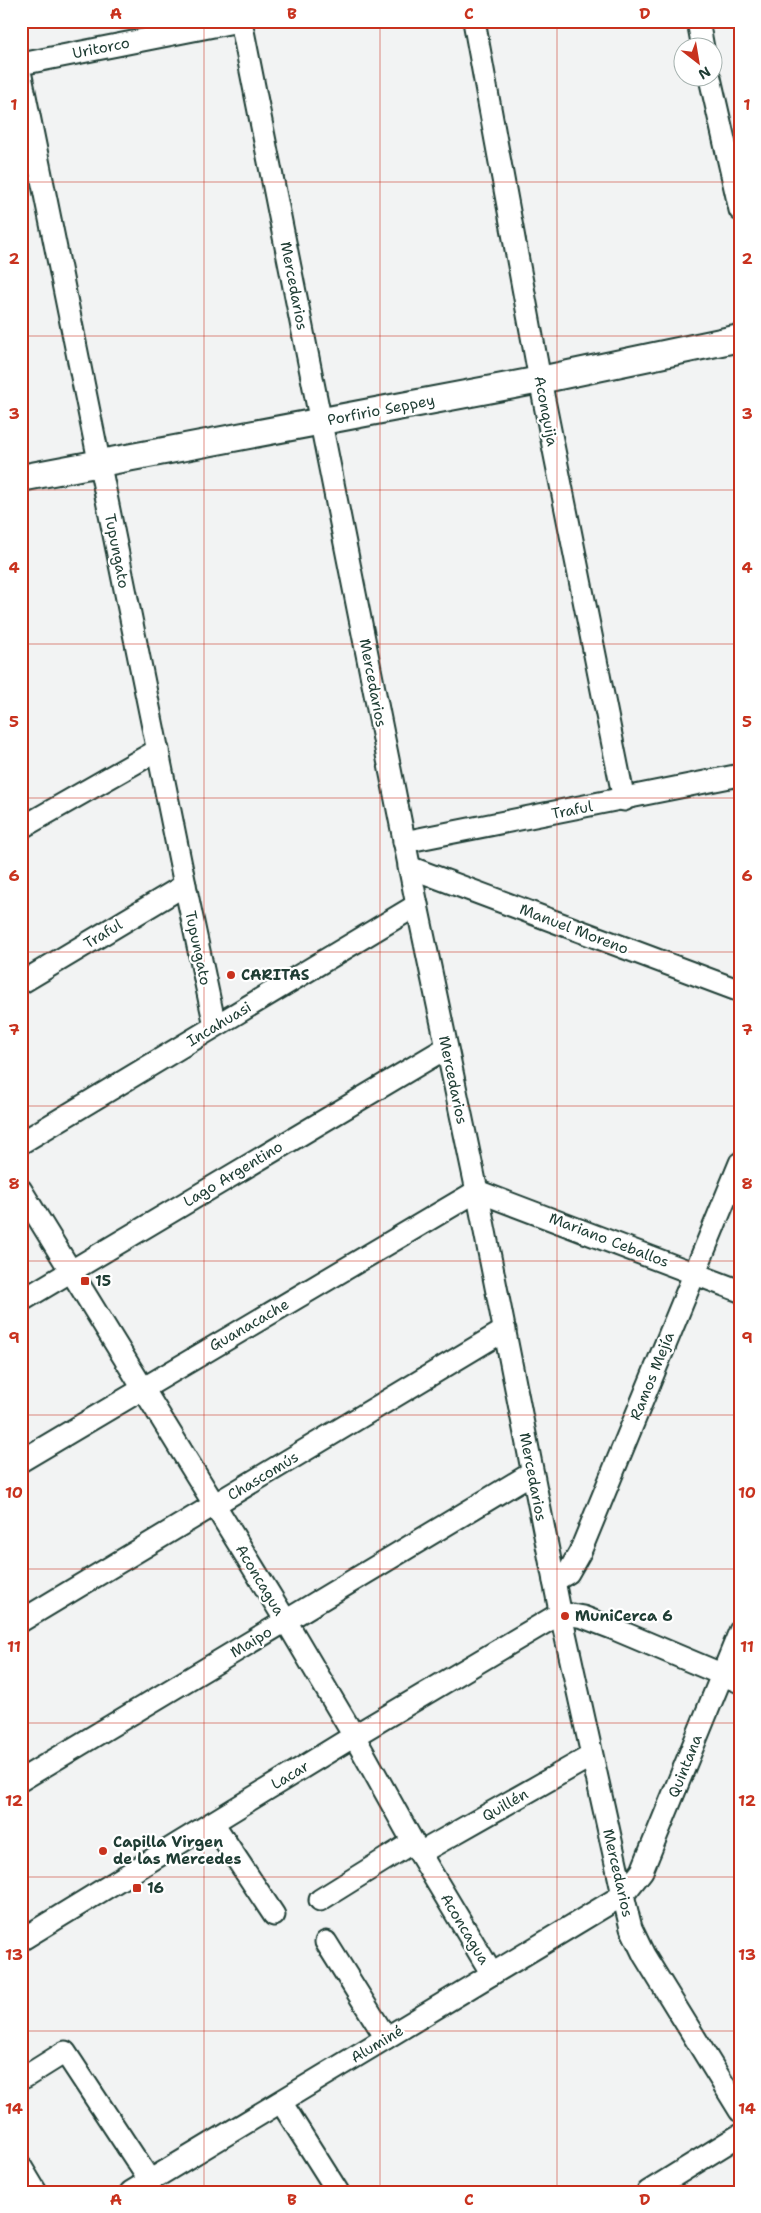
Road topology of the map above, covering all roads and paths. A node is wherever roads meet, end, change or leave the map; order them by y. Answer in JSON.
{"nodes":[{"id":1,"x":240,"y":21,"type":"edge"},
{"id":2,"x":474,"y":21,"type":"edge"},
{"id":3,"x":698,"y":21,"type":"edge"},
{"id":4,"x":701,"y":38,"type":"edge"},
{"id":5,"x":21,"y":64,"type":"edge"},
{"id":6,"x":21,"y":76,"type":"edge"},
{"id":7,"x":712,"y":88,"type":"edge"},
{"id":8,"x":740,"y":210,"type":"edge"},
{"id":9,"x":740,"y":338,"type":"edge"},
{"id":10,"x":540,"y":380,"type":"junction"},
{"id":11,"x":320,"y":422,"type":"junction"},
{"id":12,"x":100,"y":464,"type":"junction"},
{"id":13,"x":21,"y":478,"type":"edge"},
{"id":14,"x":158,"y":750,"type":"junction"},
{"id":15,"x":740,"y":775,"type":"edge"},
{"id":16,"x":624,"y":800,"type":"junction"},
{"id":17,"x":21,"y":828,"type":"edge"},
{"id":18,"x":404,"y":842,"type":"junction"},
{"id":19,"x":409,"y":866,"type":"junction"},
{"id":20,"x":185,"y":885,"type":"junction"},
{"id":21,"x":416,"y":905,"type":"junction"},
{"id":22,"x":21,"y":983,"type":"edge"},
{"id":23,"x":740,"y":991,"type":"edge"},
{"id":24,"x":215,"y":1026,"type":"junction"},
{"id":25,"x":446,"y":1048,"type":"junction"},
{"id":26,"x":21,"y":1143,"type":"edge"},
{"id":27,"x":740,"y":1163,"type":"edge"},
{"id":28,"x":21,"y":1190,"type":"edge"},
{"id":29,"x":477,"y":1191,"type":"junction"},
{"id":30,"x":71,"y":1271,"type":"junction"},
{"id":31,"x":694,"y":1272,"type":"junction"},
{"id":32,"x":740,"y":1291,"type":"edge"},
{"id":33,"x":21,"y":1301,"type":"edge"},
{"id":34,"x":505,"y":1330,"type":"junction"},
{"id":35,"x":142,"y":1388,"type":"junction"},
{"id":36,"x":21,"y":1461,"type":"edge"},
{"id":37,"x":532,"y":1473,"type":"junction"},
{"id":38,"x":215,"y":1505,"type":"junction"},
{"id":39,"x":554,"y":1581,"type":"junction"},
{"id":40,"x":561,"y":1613,"type":"junction"},
{"id":41,"x":21,"y":1621,"type":"edge"},
{"id":42,"x":286,"y":1621,"type":"junction"},
{"id":43,"x":740,"y":1631,"type":"edge"},
{"id":44,"x":731,"y":1678,"type":"edge"},
{"id":45,"x":354,"y":1736,"type":"junction"},
{"id":46,"x":591,"y":1756,"type":"junction"},
{"id":47,"x":21,"y":1780,"type":"edge"},
{"id":48,"x":213,"y":1823,"type":"junction"},
{"id":49,"x":416,"y":1848,"type":"junction"},
{"id":50,"x":623,"y":1896,"type":"junction"},
{"id":51,"x":320,"y":1900,"type":"dead end"},
{"id":52,"x":274,"y":1915,"type":"dead end"},
{"id":53,"x":21,"y":1940,"type":"edge"},
{"id":54,"x":326,"y":1942,"type":"dead end"},
{"id":55,"x":492,"y":1974,"type":"junction"},
{"id":56,"x":386,"y":2038,"type":"junction"},
{"id":57,"x":25,"y":2077,"type":"dead end"},
{"id":58,"x":282,"y":2102,"type":"junction"},
{"id":59,"x":739,"y":2104,"type":"edge"},
{"id":60,"x":740,"y":2135,"type":"edge"},
{"id":61,"x":21,"y":2167,"type":"edge"},
{"id":62,"x":150,"y":2181,"type":"junction"},
{"id":63,"x":36,"y":2192,"type":"edge"},
{"id":64,"x":132,"y":2192,"type":"edge"},
{"id":65,"x":338,"y":2192,"type":"edge"},
{"id":66,"x":648,"y":2192,"type":"edge"}],
"edges":[{"from":1,"to":5,"type":"street","name":"Uritorco"},
{"from":1,"to":11,"type":"street","name":"Mercedarios"},
{"from":2,"to":10,"type":"street","name":"Aconquija"},
{"from":3,"to":4,"type":"street"},
{"from":6,"to":12,"type":"street","name":"Tupungato"},
{"from":7,"to":8,"type":"street"},
{"from":9,"to":10,"type":"main road","name":"Porfirio Seppey"},
{"from":10,"to":11,"type":"main road","name":"Porfirio Seppey"},
{"from":10,"to":16,"type":"street","name":"Aconquija"},
{"from":11,"to":12,"type":"main road","name":"Porfirio Seppey"},
{"from":11,"to":18,"type":"street","name":"Mercedarios"},
{"from":12,"to":13,"type":"main road","name":"Porfirio Seppey"},
{"from":12,"to":14,"type":"street","name":"Tupungato"},
{"from":14,"to":17,"type":"street"},
{"from":14,"to":20,"type":"street","name":"Tupungato"},
{"from":15,"to":16,"type":"street","name":"Traful"},
{"from":16,"to":18,"type":"street","name":"Traful"},
{"from":18,"to":19,"type":"street","name":"Mercedarios"},
{"from":19,"to":21,"type":"street","name":"Mercedarios"},
{"from":19,"to":23,"type":"street","name":"Manuel Moreno"},
{"from":20,"to":22,"type":"street","name":"Traful"},
{"from":20,"to":24,"type":"street","name":"Tupungato"},
{"from":21,"to":24,"type":"street","name":"Incahuasi"},
{"from":21,"to":25,"type":"street","name":"Mercedarios"},
{"from":24,"to":26,"type":"street","name":"Incahuasi"},
{"from":25,"to":29,"type":"street","name":"Mercedarios"},
{"from":25,"to":30,"type":"street","name":"Lago Argentino"},
{"from":27,"to":31,"type":"street","name":"Ramos Mejía"},
{"from":28,"to":30,"type":"street","name":"Aconcagua"},
{"from":29,"to":31,"type":"street","name":"Mariano Ceballos"},
{"from":29,"to":34,"type":"street","name":"Mercedarios"},
{"from":29,"to":35,"type":"street","name":"Guanacache"},
{"from":30,"to":33,"type":"street","name":"Lago Argentino"},
{"from":30,"to":35,"type":"street","name":"Aconcagua"},
{"from":31,"to":32,"type":"street","name":"Mariano Ceballos"},
{"from":31,"to":39,"type":"street","name":"Ramos Mejía"},
{"from":34,"to":37,"type":"street","name":"Mercedarios"},
{"from":34,"to":38,"type":"street","name":"Chascomús"},
{"from":35,"to":36,"type":"street","name":"Guanacache"},
{"from":35,"to":38,"type":"street","name":"Aconcagua"},
{"from":37,"to":39,"type":"street","name":"Mercedarios"},
{"from":37,"to":42,"type":"street","name":"Maipo"},
{"from":38,"to":41,"type":"street","name":"Chascomús"},
{"from":38,"to":42,"type":"street","name":"Aconcagua"},
{"from":39,"to":40,"type":"street","name":"Mercedarios"},
{"from":40,"to":44,"type":"street"},
{"from":40,"to":45,"type":"street","name":"Lacar"},
{"from":40,"to":46,"type":"street","name":"Mercedarios"},
{"from":42,"to":45,"type":"street","name":"Aconcagua"},
{"from":42,"to":47,"type":"street","name":"Maipo"},
{"from":43,"to":44,"type":"street","name":"Quintana"},
{"from":44,"to":50,"type":"street","name":"Quintana"},
{"from":45,"to":48,"type":"street","name":"Lacar"},
{"from":45,"to":49,"type":"street","name":"Aconcagua"},
{"from":46,"to":49,"type":"street","name":"Quillén"},
{"from":46,"to":50,"type":"street","name":"Mercedarios"},
{"from":48,"to":52,"type":"street"},
{"from":48,"to":53,"type":"street","name":"Lacar"},
{"from":49,"to":51,"type":"street","name":"Quillén"},
{"from":49,"to":55,"type":"street","name":"Aconcagua"},
{"from":50,"to":55,"type":"street","name":"Aluminé"},
{"from":50,"to":59,"type":"street","name":"Mercedarios"},
{"from":54,"to":56,"type":"street"},
{"from":55,"to":56,"type":"street","name":"Aluminé"},
{"from":56,"to":58,"type":"street","name":"Aluminé"},
{"from":57,"to":62,"type":"street"},
{"from":58,"to":62,"type":"street","name":"Aluminé"},
{"from":58,"to":65,"type":"street"},
{"from":60,"to":66,"type":"street"},
{"from":61,"to":63,"type":"street"},
{"from":62,"to":64,"type":"street","name":"Aluminé"}]}
